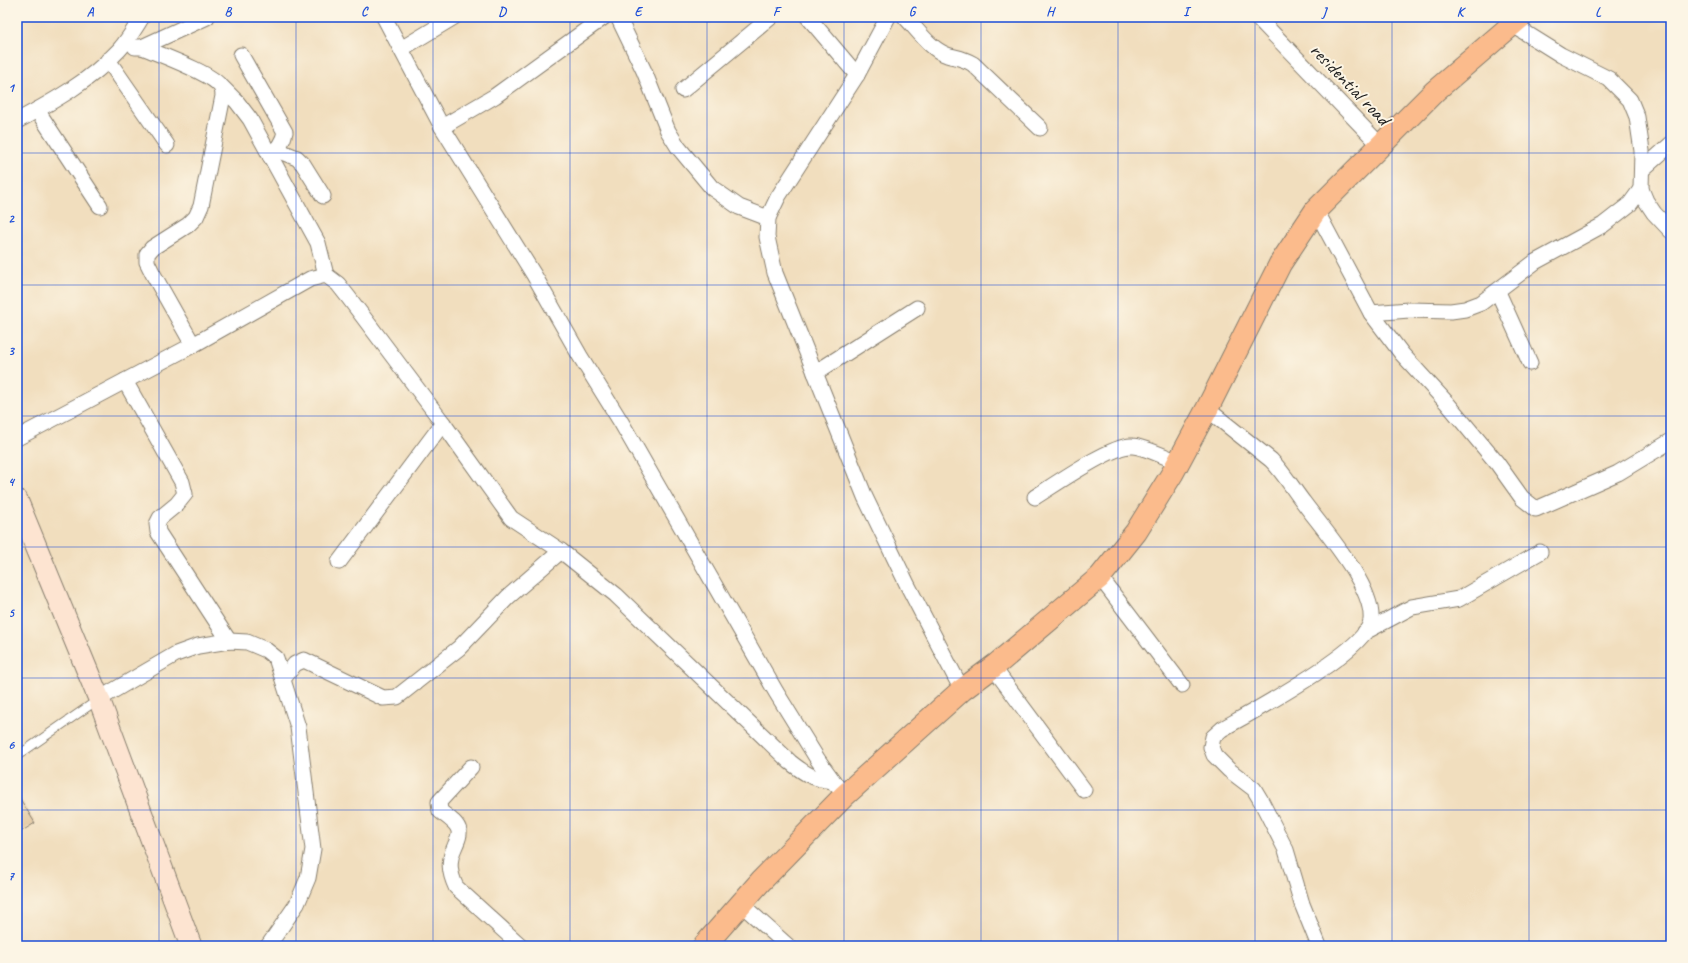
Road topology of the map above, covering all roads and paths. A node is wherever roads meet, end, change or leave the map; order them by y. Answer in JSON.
{"nodes":[{"id":1,"x":142,"y":17,"type":"edge"},
{"id":2,"x":207,"y":17,"type":"edge"},
{"id":3,"x":384,"y":17,"type":"edge"},
{"id":4,"x":454,"y":17,"type":"edge"},
{"id":5,"x":604,"y":17,"type":"edge"},
{"id":6,"x":618,"y":17,"type":"edge"},
{"id":7,"x":771,"y":17,"type":"edge"},
{"id":8,"x":808,"y":17,"type":"edge"},
{"id":9,"x":888,"y":17,"type":"edge"},
{"id":10,"x":905,"y":17,"type":"edge"},
{"id":11,"x":1257,"y":17,"type":"edge"},
{"id":12,"x":1517,"y":21,"type":"edge"},
{"id":13,"x":142,"y":47,"type":"junction"},
{"id":14,"x":120,"y":48,"type":"junction"},
{"id":15,"x":401,"y":49,"type":"junction"},
{"id":16,"x":241,"y":55,"type":"dead end"},
{"id":17,"x":108,"y":60,"type":"junction"},
{"id":18,"x":857,"y":75,"type":"junction"},
{"id":19,"x":220,"y":86,"type":"junction"},
{"id":20,"x":683,"y":90,"type":"dead end"},
{"id":21,"x":37,"y":110,"type":"junction"},
{"id":22,"x":17,"y":121,"type":"edge"},
{"id":23,"x":442,"y":127,"type":"junction"},
{"id":24,"x":1040,"y":128,"type":"dead end"},
{"id":25,"x":1671,"y":144,"type":"edge"},
{"id":26,"x":167,"y":145,"type":"dead end"},
{"id":27,"x":1380,"y":145,"type":"junction"},
{"id":28,"x":274,"y":153,"type":"junction"},
{"id":29,"x":1642,"y":170,"type":"junction"},
{"id":30,"x":1641,"y":189,"type":"junction"},
{"id":31,"x":323,"y":196,"type":"dead end"},
{"id":32,"x":100,"y":206,"type":"dead end"},
{"id":33,"x":1316,"y":210,"type":"junction"},
{"id":34,"x":768,"y":218,"type":"junction"},
{"id":35,"x":1671,"y":231,"type":"edge"},
{"id":36,"x":326,"y":275,"type":"junction"},
{"id":37,"x":1498,"y":292,"type":"junction"},
{"id":38,"x":917,"y":308,"type":"dead end"},
{"id":39,"x":1371,"y":313,"type":"junction"},
{"id":40,"x":194,"y":345,"type":"junction"},
{"id":41,"x":1530,"y":362,"type":"dead end"},
{"id":42,"x":815,"y":373,"type":"junction"},
{"id":43,"x":125,"y":381,"type":"junction"},
{"id":44,"x":1207,"y":409,"type":"junction"},
{"id":45,"x":443,"y":423,"type":"junction"},
{"id":46,"x":17,"y":438,"type":"edge"},
{"id":47,"x":1671,"y":441,"type":"edge"},
{"id":48,"x":1178,"y":462,"type":"junction"},
{"id":49,"x":1035,"y":497,"type":"dead end"},
{"id":50,"x":17,"y":500,"type":"edge"},
{"id":51,"x":561,"y":551,"type":"junction"},
{"id":52,"x":1540,"y":552,"type":"dead end"},
{"id":53,"x":339,"y":562,"type":"dead end"},
{"id":54,"x":1100,"y":577,"type":"junction"},
{"id":55,"x":1365,"y":632,"type":"junction"},
{"id":56,"x":229,"y":641,"type":"junction"},
{"id":57,"x":993,"y":667,"type":"junction"},
{"id":58,"x":283,"y":679,"type":"junction"},
{"id":59,"x":1182,"y":684,"type":"dead end"},
{"id":60,"x":962,"y":690,"type":"junction"},
{"id":61,"x":99,"y":699,"type":"junction"},
{"id":62,"x":17,"y":756,"type":"edge"},
{"id":63,"x":471,"y":767,"type":"dead end"},
{"id":64,"x":839,"y":788,"type":"junction"},
{"id":65,"x":1084,"y":790,"type":"dead end"},
{"id":66,"x":741,"y":904,"type":"junction"},
{"id":67,"x":191,"y":946,"type":"edge"},
{"id":68,"x":268,"y":946,"type":"edge"},
{"id":69,"x":521,"y":946,"type":"edge"},
{"id":70,"x":704,"y":946,"type":"edge"},
{"id":71,"x":788,"y":946,"type":"edge"},
{"id":72,"x":1319,"y":946,"type":"edge"}],
"edges":[{"from":1,"to":14,"type":"street"},
{"from":2,"to":13,"type":"street"},
{"from":3,"to":15,"type":"street"},
{"from":4,"to":15,"type":"street"},
{"from":5,"to":23,"type":"street"},
{"from":6,"to":34,"type":"street"},
{"from":7,"to":20,"type":"street"},
{"from":8,"to":18,"type":"street"},
{"from":9,"to":18,"type":"street"},
{"from":10,"to":24,"type":"street"},
{"from":11,"to":27,"type":"street","name":"residential road"},
{"from":12,"to":27,"type":"highway"},
{"from":12,"to":29,"type":"street"},
{"from":13,"to":14,"type":"street"},
{"from":13,"to":19,"type":"street"},
{"from":14,"to":17,"type":"street"},
{"from":15,"to":23,"type":"street"},
{"from":16,"to":28,"type":"street"},
{"from":17,"to":21,"type":"street"},
{"from":17,"to":26,"type":"street"},
{"from":18,"to":34,"type":"street"},
{"from":19,"to":28,"type":"street"},
{"from":19,"to":40,"type":"street"},
{"from":21,"to":22,"type":"street"},
{"from":21,"to":32,"type":"street"},
{"from":23,"to":64,"type":"street"},
{"from":25,"to":29,"type":"street"},
{"from":27,"to":33,"type":"highway"},
{"from":28,"to":31,"type":"street"},
{"from":28,"to":36,"type":"street"},
{"from":29,"to":30,"type":"street"},
{"from":30,"to":35,"type":"street"},
{"from":30,"to":37,"type":"street"},
{"from":33,"to":39,"type":"street"},
{"from":33,"to":44,"type":"highway"},
{"from":34,"to":42,"type":"street"},
{"from":36,"to":40,"type":"street"},
{"from":36,"to":45,"type":"street"},
{"from":37,"to":39,"type":"street"},
{"from":37,"to":41,"type":"street"},
{"from":38,"to":42,"type":"street"},
{"from":39,"to":47,"type":"street"},
{"from":40,"to":43,"type":"street"},
{"from":42,"to":60,"type":"street"},
{"from":43,"to":46,"type":"street"},
{"from":43,"to":56,"type":"street"},
{"from":44,"to":48,"type":"highway"},
{"from":44,"to":55,"type":"street"},
{"from":45,"to":51,"type":"street"},
{"from":45,"to":53,"type":"street"},
{"from":48,"to":49,"type":"street"},
{"from":48,"to":54,"type":"highway"},
{"from":50,"to":61,"type":"street"},
{"from":51,"to":58,"type":"street"},
{"from":51,"to":64,"type":"street"},
{"from":52,"to":55,"type":"street"},
{"from":54,"to":57,"type":"highway"},
{"from":54,"to":59,"type":"street"},
{"from":55,"to":72,"type":"street"},
{"from":56,"to":58,"type":"street"},
{"from":56,"to":61,"type":"street"},
{"from":57,"to":60,"type":"highway"},
{"from":57,"to":65,"type":"street"},
{"from":58,"to":68,"type":"street"},
{"from":60,"to":64,"type":"highway"},
{"from":61,"to":62,"type":"lane"},
{"from":61,"to":67,"type":"street"},
{"from":63,"to":69,"type":"street"},
{"from":64,"to":66,"type":"highway"},
{"from":66,"to":70,"type":"highway"},
{"from":66,"to":71,"type":"street"}]}
